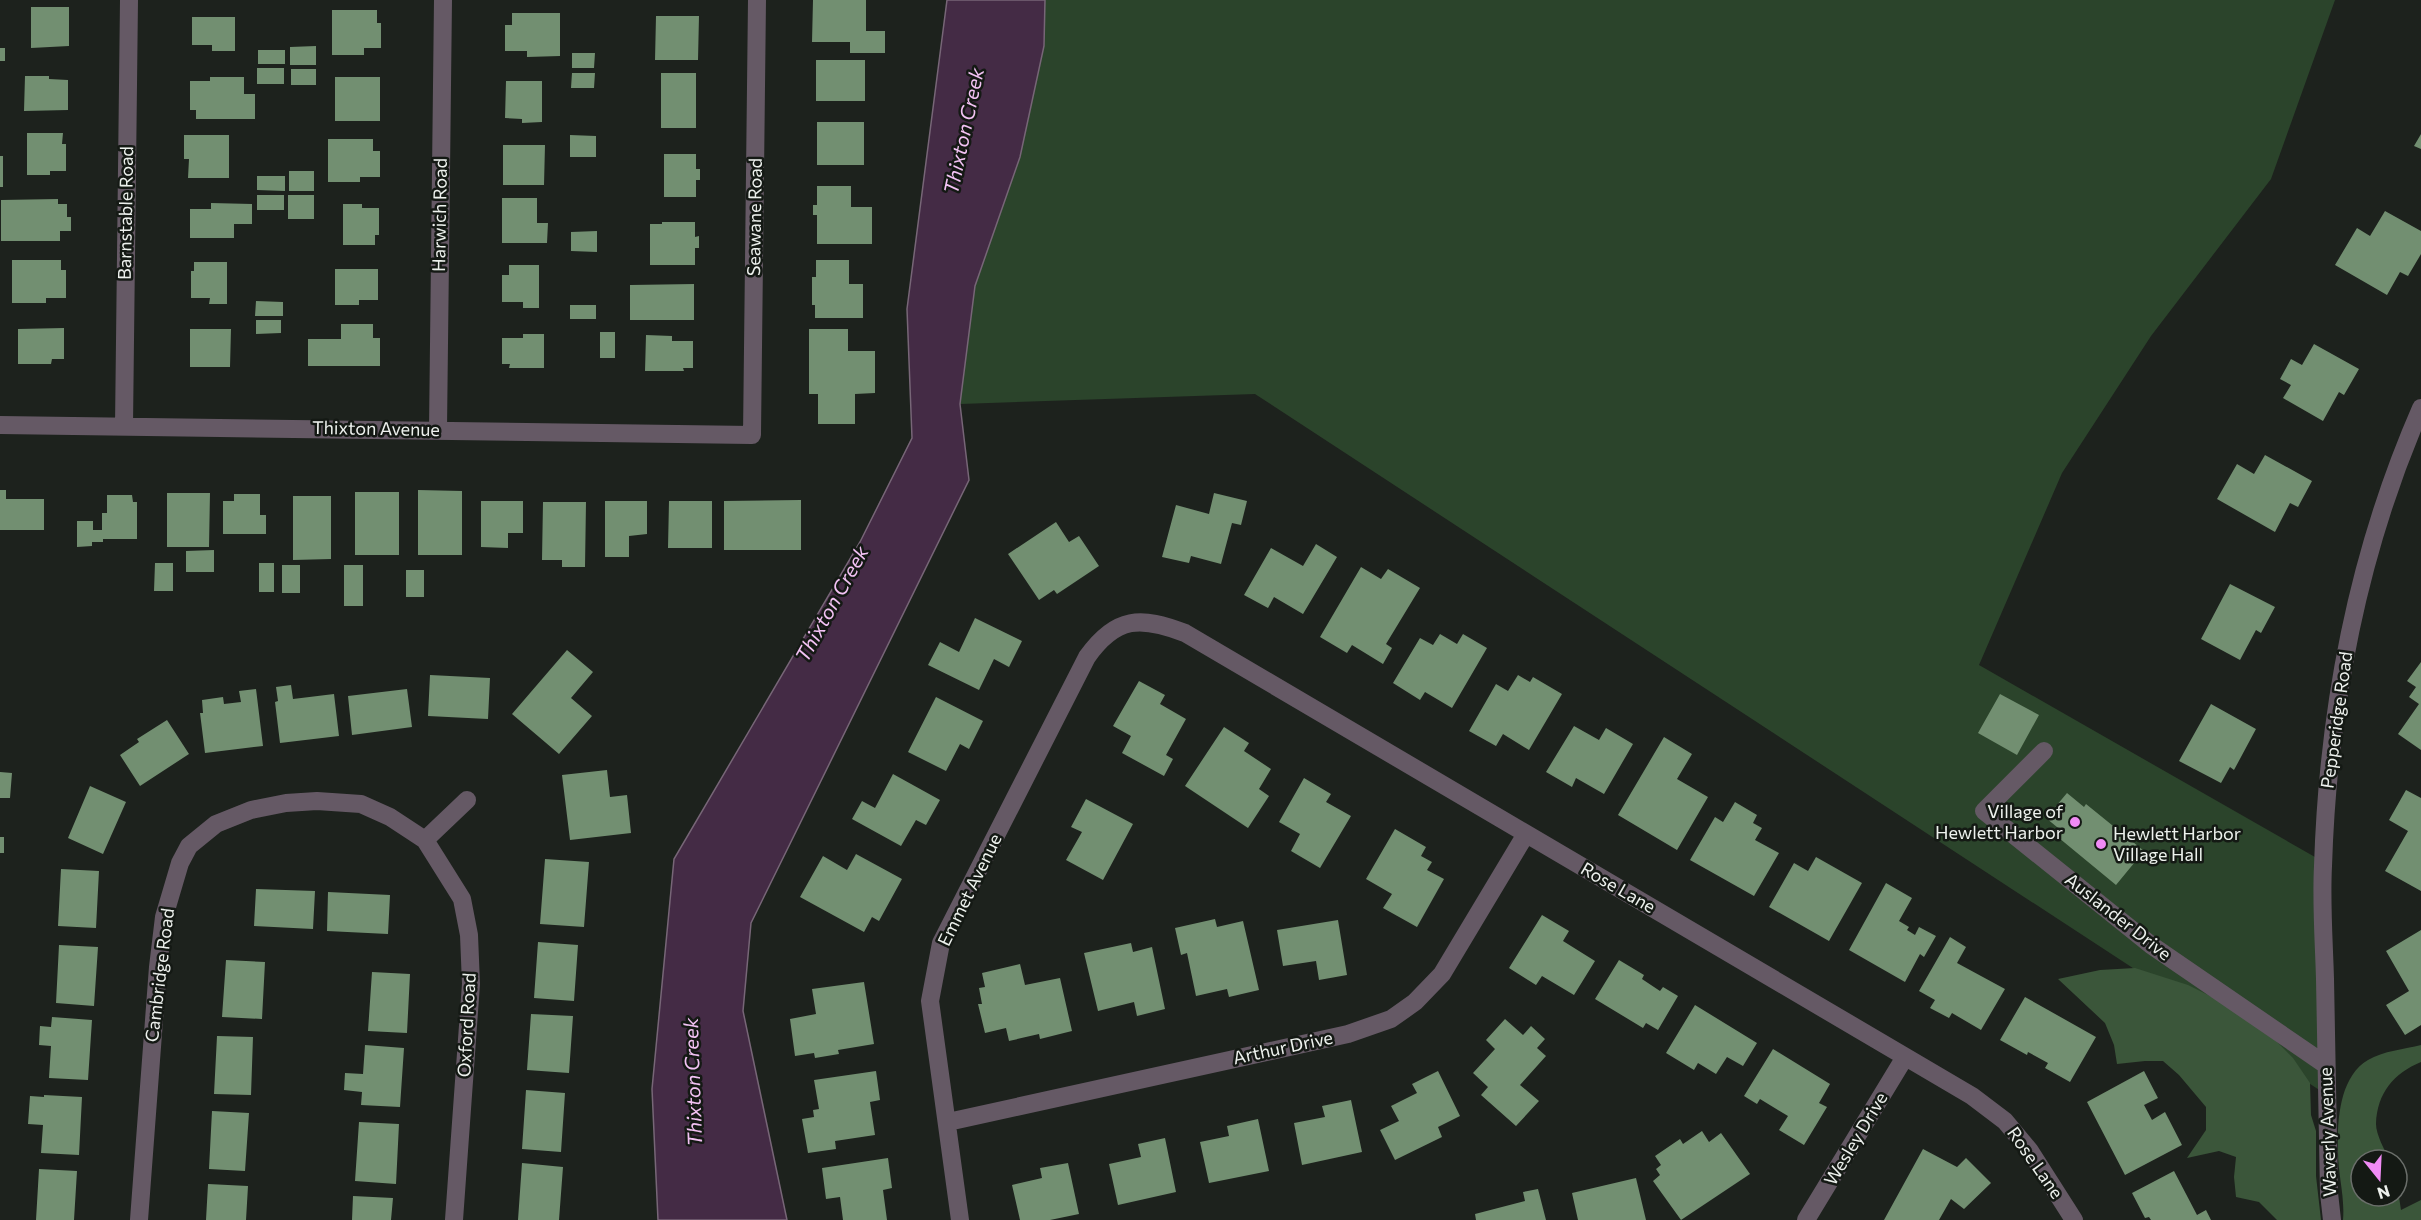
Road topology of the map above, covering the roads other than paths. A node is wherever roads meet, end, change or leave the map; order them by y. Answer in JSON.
{"nodes":[{"id":1,"x":129,"y":0,"type":"edge"},
{"id":2,"x":443,"y":0,"type":"edge"},
{"id":3,"x":757,"y":0,"type":"edge"},
{"id":4,"x":2421,"y":408,"type":"edge"},
{"id":5,"x":0,"y":425,"type":"edge"},
{"id":6,"x":124,"y":426,"type":"junction"},
{"id":7,"x":438,"y":430,"type":"junction"},
{"id":8,"x":753,"y":435,"type":"joint"},
{"id":9,"x":1117,"y":626,"type":"joint"},
{"id":10,"x":2044,"y":751,"type":"dead end"},
{"id":11,"x":467,"y":800,"type":"dead end"},
{"id":12,"x":1526,"y":834,"type":"junction"},
{"id":13,"x":425,"y":840,"type":"junction"},
{"id":14,"x":2326,"y":1044,"type":"joint"},
{"id":15,"x":1905,"y":1057,"type":"junction"},
{"id":16,"x":2326,"y":1065,"type":"junction"},
{"id":17,"x":948,"y":1122,"type":"junction"},
{"id":18,"x":139,"y":1220,"type":"edge"},
{"id":19,"x":454,"y":1220,"type":"edge"},
{"id":20,"x":960,"y":1220,"type":"edge"},
{"id":21,"x":1806,"y":1220,"type":"edge"},
{"id":22,"x":2074,"y":1220,"type":"edge"},
{"id":23,"x":2332,"y":1220,"type":"edge"}],
"edges":[{"from":1,"to":6,"type":"street","name":"Barnstable Road"},
{"from":2,"to":7,"type":"street","name":"Harwich Road"},
{"from":3,"to":8,"type":"street","name":"Seawane Road"},
{"from":4,"to":14,"type":"street","name":"Pepperidge Road"},
{"from":5,"to":6,"type":"street","name":"Thixton Avenue"},
{"from":6,"to":7,"type":"street","name":"Thixton Avenue"},
{"from":7,"to":8,"type":"street","name":"Thixton Avenue"},
{"from":9,"to":12,"type":"street","name":"Rose Lane"},
{"from":9,"to":17,"type":"street","name":"Emmet Avenue"},
{"from":10,"to":16,"type":"street","name":"Auslander Drive"},
{"from":11,"to":13,"type":"street"},
{"from":12,"to":15,"type":"street","name":"Rose Lane"},
{"from":12,"to":17,"type":"street","name":"Arthur Drive"},
{"from":13,"to":18,"type":"street","name":"Cambridge Road"},
{"from":13,"to":19,"type":"street","name":"Oxford Road"},
{"from":14,"to":16,"type":"street","name":"Waverly Avenue"},
{"from":15,"to":21,"type":"street","name":"Wesley Drive"},
{"from":15,"to":22,"type":"street","name":"Rose Lane"},
{"from":16,"to":23,"type":"street","name":"Waverly Avenue"},
{"from":17,"to":20,"type":"street","name":"Emmet Avenue"}]}
